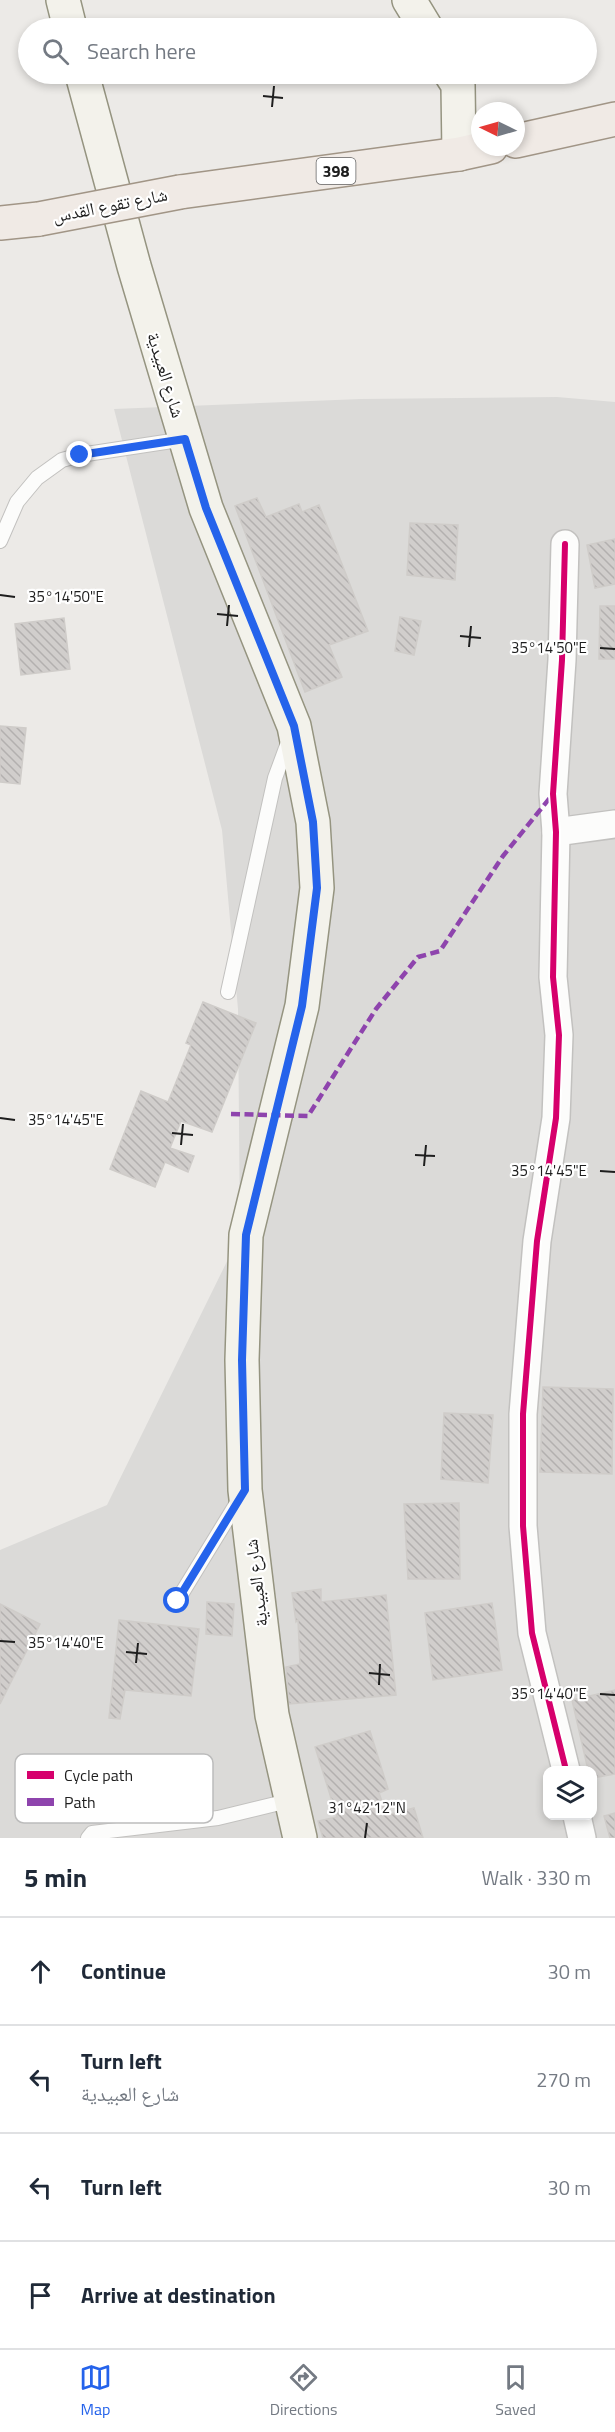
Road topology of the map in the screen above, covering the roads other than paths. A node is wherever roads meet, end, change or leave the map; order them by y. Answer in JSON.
{"nodes":[{"id":1,"x":63,"y":0,"type":"edge"},
{"id":2,"x":409,"y":0,"type":"edge"},
{"id":3,"x":68,"y":18,"type":"edge"},
{"id":4,"x":420,"y":18,"type":"edge"},
{"id":5,"x":85,"y":84,"type":"edge"},
{"id":6,"x":457,"y":84,"type":"edge"},
{"id":7,"x":615,"y":119,"type":"edge"},
{"id":8,"x":525,"y":139,"type":"edge"},
{"id":9,"x":471,"y":151,"type":"edge"},
{"id":10,"x":459,"y":154,"type":"junction"},
{"id":11,"x":0,"y":223,"type":"edge"},
{"id":12,"x":185,"y":439,"type":"junction"},
{"id":13,"x":0,"y":541,"type":"edge"},
{"id":14,"x":565,"y":544,"type":"dead end"},
{"id":15,"x":294,"y":726,"type":"junction"},
{"id":16,"x":615,"y":824,"type":"edge"},
{"id":17,"x":556,"y":832,"type":"junction"},
{"id":18,"x":228,"y":992,"type":"dead end"},
{"id":19,"x":245,"y":1490,"type":"junction"},
{"id":20,"x":177,"y":1601,"type":"dead end"},
{"id":21,"x":565,"y":1766,"type":"edge"},
{"id":22,"x":292,"y":1800,"type":"junction"},
{"id":23,"x":213,"y":1819,"type":"edge"},
{"id":24,"x":578,"y":1820,"type":"edge"},
{"id":25,"x":176,"y":1823,"type":"edge"},
{"id":26,"x":88,"y":1838,"type":"edge"},
{"id":27,"x":300,"y":1838,"type":"edge"},
{"id":28,"x":582,"y":1838,"type":"edge"}],
"edges":[{"from":1,"to":3,"type":"main road"},
{"from":2,"to":4,"type":"main road"},
{"from":5,"to":12,"type":"main road","name":"شارع العبيدية"},
{"from":6,"to":10,"type":"main road"},
{"from":7,"to":8,"type":"main road"},
{"from":9,"to":10,"type":"main road","number":"398"},
{"from":10,"to":11,"type":"main road","name":"شارع تقوع القدس","number":"398","bridge":true},
{"from":12,"to":13,"type":"lane"},
{"from":12,"to":15,"type":"main road","name":"شارع العبيدية"},
{"from":14,"to":17,"type":"street"},
{"from":15,"to":18,"type":"lane"},
{"from":15,"to":19,"type":"main road","name":"شارع العبيدية"},
{"from":16,"to":17,"type":"street"},
{"from":17,"to":21,"type":"street"},
{"from":19,"to":20,"type":"lane"},
{"from":19,"to":22,"type":"main road","name":"شارع العبيدية"},
{"from":22,"to":23,"type":"lane"},
{"from":22,"to":27,"type":"main road","name":"شارع العبيدية"},
{"from":24,"to":28,"type":"street"},
{"from":25,"to":26,"type":"lane"}]}
